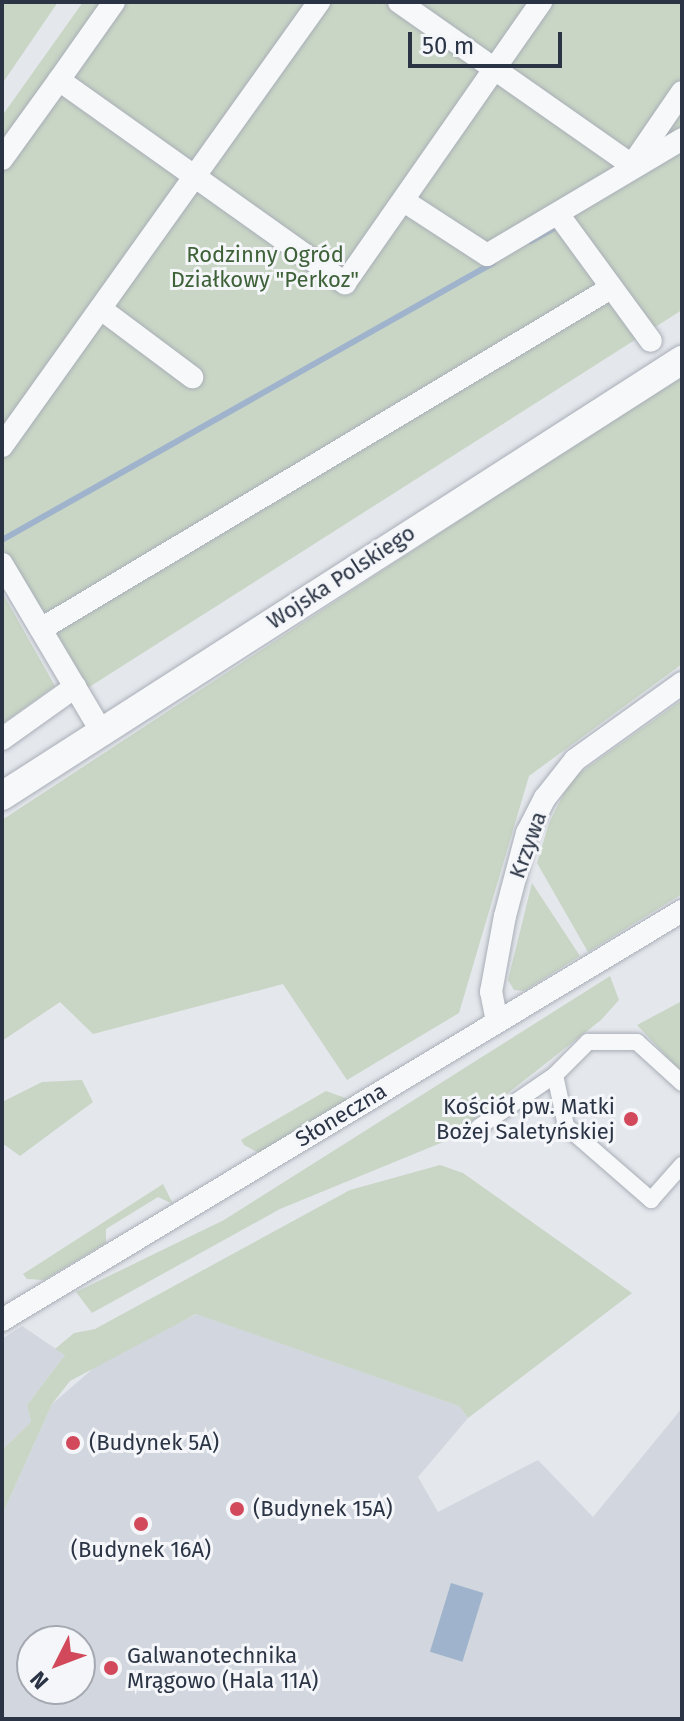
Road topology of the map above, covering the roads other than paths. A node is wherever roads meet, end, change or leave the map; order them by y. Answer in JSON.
{"nodes":[{"id":1,"x":114,"y":2,"type":"edge"},
{"id":2,"x":319,"y":2,"type":"edge"},
{"id":3,"x":399,"y":2,"type":"edge"},
{"id":4,"x":541,"y":2,"type":"edge"},
{"id":5,"x":494,"y":69,"type":"junction"},
{"id":6,"x":59,"y":80,"type":"junction"},
{"id":7,"x":682,"y":92,"type":"edge"},
{"id":8,"x":682,"y":139,"type":"edge"},
{"id":9,"x":2,"y":159,"type":"edge"},
{"id":10,"x":632,"y":165,"type":"junction"},
{"id":11,"x":196,"y":176,"type":"junction"},
{"id":12,"x":404,"y":201,"type":"junction"},
{"id":13,"x":558,"y":214,"type":"junction"},
{"id":14,"x":611,"y":288,"type":"junction"},
{"id":15,"x":101,"y":309,"type":"junction"},
{"id":16,"x":651,"y":341,"type":"dead end"},
{"id":17,"x":682,"y":360,"type":"edge"},
{"id":18,"x":192,"y":377,"type":"dead end"},
{"id":19,"x":2,"y":446,"type":"edge"},
{"id":20,"x":2,"y":564,"type":"edge"},
{"id":21,"x":41,"y":629,"type":"junction"},
{"id":22,"x":682,"y":683,"type":"edge"},
{"id":23,"x":75,"y":687,"type":"junction"},
{"id":24,"x":101,"y":731,"type":"junction"},
{"id":25,"x":2,"y":739,"type":"edge"},
{"id":26,"x":2,"y":796,"type":"edge"},
{"id":27,"x":682,"y":911,"type":"edge"},
{"id":28,"x":497,"y":1022,"type":"junction"},
{"id":29,"x":555,"y":1075,"type":"junction"},
{"id":30,"x":682,"y":1083,"type":"edge"},
{"id":31,"x":479,"y":1127,"type":"dead end"},
{"id":32,"x":682,"y":1165,"type":"edge"},
{"id":33,"x":2,"y":1320,"type":"edge"}],
"edges":[{"from":1,"to":6,"type":"street"},
{"from":2,"to":11,"type":"street"},
{"from":3,"to":5,"type":"street"},
{"from":4,"to":5,"type":"street"},
{"from":5,"to":10,"type":"street"},
{"from":5,"to":12,"type":"street"},
{"from":6,"to":9,"type":"street"},
{"from":6,"to":11,"type":"street"},
{"from":7,"to":10,"type":"street"},
{"from":8,"to":10,"type":"street"},
{"from":10,"to":13,"type":"street"},
{"from":11,"to":12,"type":"street"},
{"from":11,"to":15,"type":"street"},
{"from":12,"to":13,"type":"street"},
{"from":13,"to":14,"type":"street"},
{"from":14,"to":16,"type":"street"},
{"from":14,"to":21,"type":"street"},
{"from":15,"to":18,"type":"street"},
{"from":15,"to":19,"type":"street"},
{"from":17,"to":24,"type":"street","name":"Wojska Polskiego"},
{"from":20,"to":21,"type":"street"},
{"from":21,"to":23,"type":"street"},
{"from":22,"to":28,"type":"street","name":"Krzywa"},
{"from":23,"to":24,"type":"street"},
{"from":23,"to":25,"type":"street"},
{"from":24,"to":26,"type":"street","name":"Wojska Polskiego"},
{"from":27,"to":28,"type":"street","name":"Słoneczna"},
{"from":28,"to":33,"type":"street","name":"Słoneczna"},
{"from":29,"to":30,"type":"street"},
{"from":29,"to":31,"type":"street"},
{"from":29,"to":32,"type":"street"}]}
